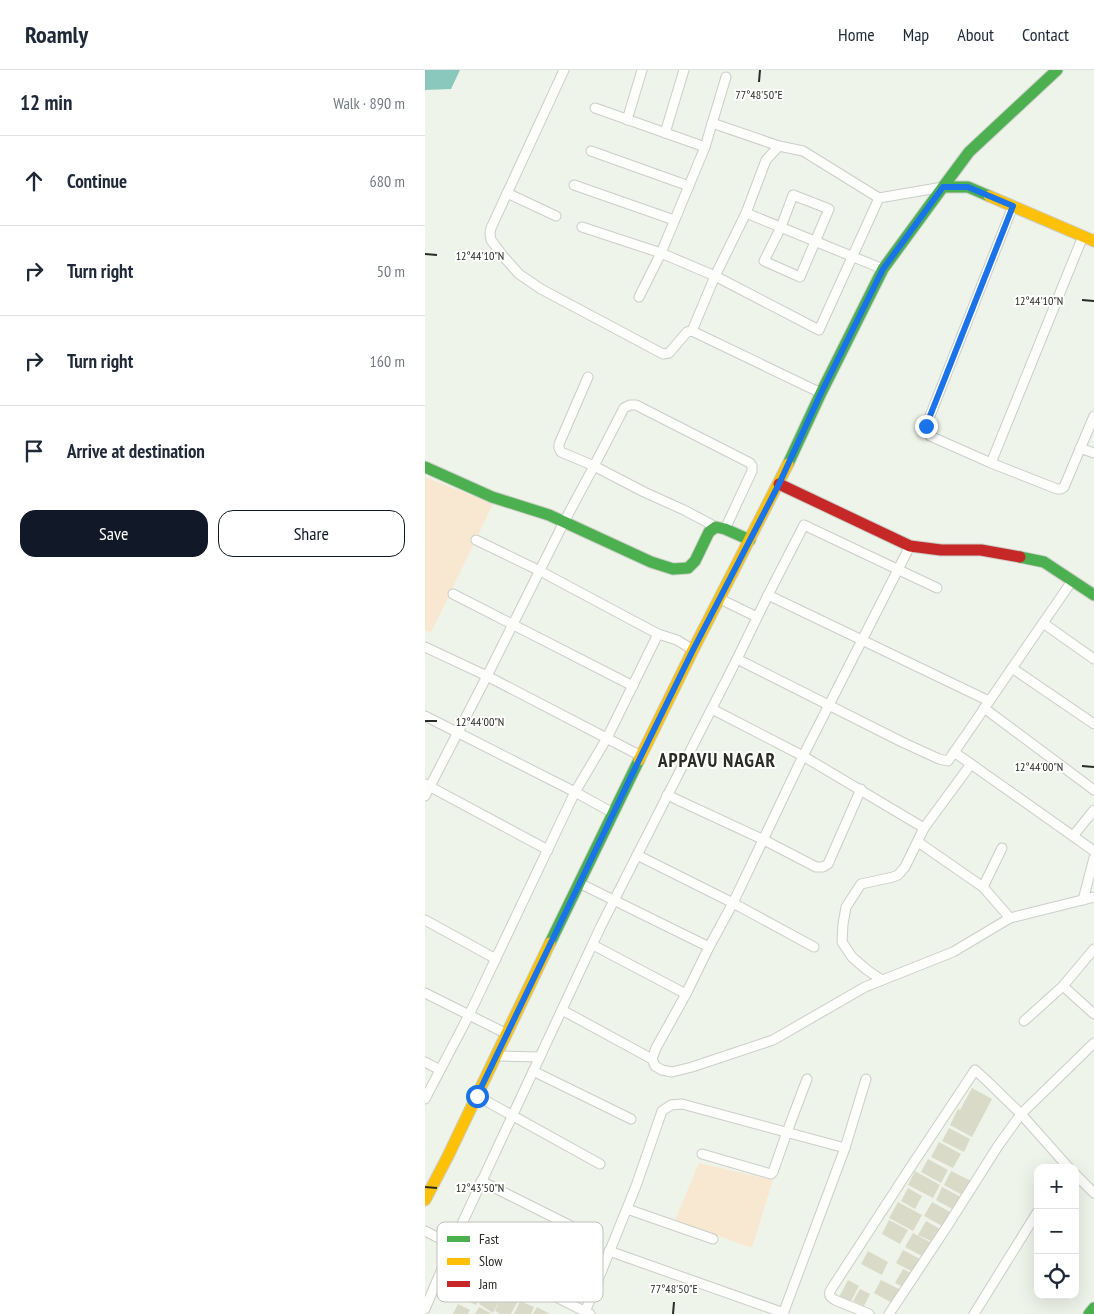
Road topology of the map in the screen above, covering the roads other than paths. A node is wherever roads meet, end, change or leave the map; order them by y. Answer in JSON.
{"nodes":[{"id":1,"x":564,"y":70,"type":"edge"},
{"id":2,"x":642,"y":70,"type":"edge"},
{"id":3,"x":684,"y":70,"type":"edge"},
{"id":4,"x":1057,"y":70,"type":"edge"},
{"id":5,"x":726,"y":78,"type":"dead end"},
{"id":6,"x":595,"y":108,"type":"dead end"},
{"id":7,"x":627,"y":120,"type":"junction"},
{"id":8,"x":712,"y":123,"type":"junction"},
{"id":9,"x":665,"y":133,"type":"junction"},
{"id":10,"x":779,"y":146,"type":"junction"},
{"id":11,"x":705,"y":147,"type":"junction"},
{"id":12,"x":591,"y":151,"type":"dead end"},
{"id":13,"x":574,"y":185,"type":"dead end"},
{"id":14,"x":689,"y":186,"type":"junction"},
{"id":15,"x":943,"y":187,"type":"junction"},
{"id":16,"x":507,"y":193,"type":"junction"},
{"id":17,"x":879,"y":198,"type":"junction"},
{"id":18,"x":1013,"y":206,"type":"junction"},
{"id":19,"x":746,"y":213,"type":"junction"},
{"id":20,"x":556,"y":216,"type":"dead end"},
{"id":21,"x":674,"y":220,"type":"junction"},
{"id":22,"x":582,"y":227,"type":"dead end"},
{"id":23,"x":781,"y":227,"type":"junction"},
{"id":24,"x":1089,"y":239,"type":"edge"},
{"id":25,"x":816,"y":241,"type":"junction"},
{"id":26,"x":661,"y":253,"type":"junction"},
{"id":27,"x":852,"y":257,"type":"junction"},
{"id":28,"x":883,"y":269,"type":"junction"},
{"id":29,"x":715,"y":276,"type":"junction"},
{"id":30,"x":639,"y":297,"type":"dead end"},
{"id":31,"x":692,"y":331,"type":"junction"},
{"id":32,"x":588,"y":377,"type":"dead end"},
{"id":33,"x":821,"y":393,"type":"junction"},
{"id":34,"x":1094,"y":416,"type":"edge"},
{"id":35,"x":1080,"y":448,"type":"junction"},
{"id":36,"x":1094,"y":453,"type":"edge"},
{"id":37,"x":991,"y":463,"type":"junction"},
{"id":38,"x":594,"y":466,"type":"junction"},
{"id":39,"x":425,"y":467,"type":"edge"},
{"id":40,"x":779,"y":484,"type":"junction"},
{"id":41,"x":564,"y":522,"type":"junction"},
{"id":42,"x":721,"y":528,"type":"junction"},
{"id":43,"x":476,"y":540,"type":"dead end"},
{"id":44,"x":750,"y":540,"type":"junction"},
{"id":45,"x":910,"y":546,"type":"junction"},
{"id":46,"x":897,"y":570,"type":"junction"},
{"id":47,"x":540,"y":571,"type":"junction"},
{"id":48,"x":1072,"y":581,"type":"junction"},
{"id":49,"x":937,"y":588,"type":"dead end"},
{"id":50,"x":453,"y":594,"type":"dead end"},
{"id":51,"x":768,"y":595,"type":"junction"},
{"id":52,"x":1094,"y":595,"type":"edge"},
{"id":53,"x":720,"y":599,"type":"junction"},
{"id":54,"x":757,"y":617,"type":"junction"},
{"id":55,"x":1043,"y":622,"type":"junction"},
{"id":56,"x":513,"y":624,"type":"junction"},
{"id":57,"x":659,"y":634,"type":"junction"},
{"id":58,"x":863,"y":640,"type":"junction"},
{"id":59,"x":425,"y":647,"type":"edge"},
{"id":60,"x":693,"y":650,"type":"junction"},
{"id":61,"x":737,"y":659,"type":"junction"},
{"id":62,"x":1094,"y":659,"type":"edge"},
{"id":63,"x":1012,"y":668,"type":"junction"},
{"id":64,"x":487,"y":676,"type":"junction"},
{"id":65,"x":633,"y":686,"type":"junction"},
{"id":66,"x":987,"y":705,"type":"junction"},
{"id":67,"x":829,"y":706,"type":"junction"},
{"id":68,"x":712,"y":709,"type":"junction"},
{"id":69,"x":425,"y":716,"type":"edge"},
{"id":70,"x":1094,"y":724,"type":"edge"},
{"id":71,"x":458,"y":733,"type":"junction"},
{"id":72,"x":607,"y":738,"type":"junction"},
{"id":73,"x":954,"y":752,"type":"junction"},
{"id":74,"x":641,"y":756,"type":"junction"},
{"id":75,"x":803,"y":756,"type":"junction"},
{"id":76,"x":971,"y":764,"type":"junction"},
{"id":77,"x":427,"y":785,"type":"edge"},
{"id":78,"x":861,"y":789,"type":"junction"},
{"id":79,"x":1094,"y":790,"type":"edge"},
{"id":80,"x":575,"y":792,"type":"junction"},
{"id":81,"x":667,"y":795,"type":"junction"},
{"id":82,"x":425,"y":796,"type":"edge"},
{"id":83,"x":1094,"y":810,"type":"edge"},
{"id":84,"x":613,"y":813,"type":"junction"},
{"id":85,"x":924,"y":828,"type":"junction"},
{"id":86,"x":1073,"y":836,"type":"junction"},
{"id":87,"x":764,"y":840,"type":"junction"},
{"id":88,"x":918,"y":842,"type":"junction"},
{"id":89,"x":1002,"y":848,"type":"dead end"},
{"id":90,"x":548,"y":850,"type":"junction"},
{"id":91,"x":1094,"y":851,"type":"edge"},
{"id":92,"x":637,"y":855,"type":"junction"},
{"id":93,"x":1094,"y":858,"type":"edge"},
{"id":94,"x":579,"y":883,"type":"junction"},
{"id":95,"x":983,"y":887,"type":"junction"},
{"id":96,"x":1094,"y":897,"type":"edge"},
{"id":97,"x":614,"y":900,"type":"junction"},
{"id":98,"x":1083,"y":900,"type":"junction"},
{"id":99,"x":733,"y":902,"type":"junction"},
{"id":100,"x":1010,"y":918,"type":"junction"},
{"id":101,"x":425,"y":920,"type":"edge"},
{"id":102,"x":593,"y":945,"type":"junction"},
{"id":103,"x":709,"y":947,"type":"junction"},
{"id":104,"x":814,"y":947,"type":"dead end"},
{"id":105,"x":1094,"y":949,"type":"edge"},
{"id":106,"x":496,"y":959,"type":"junction"},
{"id":107,"x":882,"y":980,"type":"junction"},
{"id":108,"x":1063,"y":986,"type":"junction"},
{"id":109,"x":425,"y":993,"type":"edge"},
{"id":110,"x":686,"y":994,"type":"junction"},
{"id":111,"x":562,"y":1010,"type":"junction"},
{"id":112,"x":1094,"y":1014,"type":"edge"},
{"id":113,"x":469,"y":1015,"type":"junction"},
{"id":114,"x":1024,"y":1021,"type":"dead end"},
{"id":115,"x":507,"y":1034,"type":"junction"},
{"id":116,"x":1094,"y":1043,"type":"edge"},
{"id":117,"x":496,"y":1056,"type":"junction"},
{"id":118,"x":540,"y":1057,"type":"junction"},
{"id":119,"x":652,"y":1059,"type":"junction"},
{"id":120,"x":425,"y":1062,"type":"edge"},
{"id":121,"x":440,"y":1070,"type":"junction"},
{"id":122,"x":533,"y":1071,"type":"junction"},
{"id":123,"x":807,"y":1079,"type":"dead end"},
{"id":124,"x":866,"y":1079,"type":"dead end"},
{"id":125,"x":477,"y":1096,"type":"junction"},
{"id":126,"x":425,"y":1099,"type":"edge"},
{"id":127,"x":1021,"y":1114,"type":"junction"},
{"id":128,"x":512,"y":1115,"type":"junction"},
{"id":129,"x":631,"y":1119,"type":"dead end"},
{"id":130,"x":787,"y":1132,"type":"junction"},
{"id":131,"x":845,"y":1148,"type":"junction"},
{"id":132,"x":702,"y":1154,"type":"dead end"},
{"id":133,"x":600,"y":1164,"type":"dead end"},
{"id":134,"x":1064,"y":1164,"type":"edge"},
{"id":135,"x":1079,"y":1178,"type":"edge"},
{"id":136,"x":481,"y":1181,"type":"junction"},
{"id":137,"x":1094,"y":1192,"type":"edge"},
{"id":138,"x":425,"y":1197,"type":"edge"},
{"id":139,"x":627,"y":1209,"type":"junction"},
{"id":140,"x":1034,"y":1217,"type":"edge"},
{"id":141,"x":462,"y":1222,"type":"edge"},
{"id":142,"x":563,"y":1222,"type":"edge"},
{"id":143,"x":425,"y":1231,"type":"edge"},
{"id":144,"x":437,"y":1237,"type":"edge"},
{"id":145,"x":713,"y":1240,"type":"dead end"},
{"id":146,"x":609,"y":1251,"type":"junction"},
{"id":147,"x":603,"y":1268,"type":"edge"},
{"id":148,"x":437,"y":1279,"type":"edge"},
{"id":149,"x":565,"y":1302,"type":"edge"},
{"id":150,"x":1094,"y":1308,"type":"edge"},
{"id":151,"x":425,"y":1309,"type":"edge"},
{"id":152,"x":587,"y":1313,"type":"edge"},
{"id":153,"x":784,"y":1313,"type":"edge"},
{"id":154,"x":869,"y":1314,"type":"edge"},
{"id":155,"x":889,"y":1314,"type":"edge"},
{"id":156,"x":974,"y":1314,"type":"edge"},
{"id":157,"x":1089,"y":1314,"type":"edge"}],
"edges":[{"from":1,"to":16,"type":"street"},
{"from":2,"to":7,"type":"street"},
{"from":3,"to":9,"type":"street"},
{"from":4,"to":15,"type":"street"},
{"from":5,"to":8,"type":"street"},
{"from":6,"to":7,"type":"street"},
{"from":7,"to":9,"type":"street"},
{"from":8,"to":10,"type":"street"},
{"from":8,"to":11,"type":"street"},
{"from":9,"to":11,"type":"street"},
{"from":10,"to":17,"type":"street"},
{"from":10,"to":19,"type":"street"},
{"from":11,"to":14,"type":"street"},
{"from":12,"to":14,"type":"street"},
{"from":13,"to":21,"type":"street"},
{"from":14,"to":21,"type":"street"},
{"from":15,"to":17,"type":"street"},
{"from":15,"to":18,"type":"street"},
{"from":15,"to":28,"type":"street"},
{"from":16,"to":20,"type":"street"},
{"from":16,"to":31,"type":"street"},
{"from":17,"to":27,"type":"street"},
{"from":18,"to":24,"type":"street"},
{"from":18,"to":37,"type":"street"},
{"from":19,"to":23,"type":"street"},
{"from":19,"to":29,"type":"street"},
{"from":21,"to":26,"type":"street"},
{"from":22,"to":26,"type":"street"},
{"from":23,"to":25,"type":"street"},
{"from":23,"to":25,"type":"street"},
{"from":23,"to":25,"type":"street"},
{"from":24,"to":37,"type":"street"},
{"from":25,"to":27,"type":"street"},
{"from":26,"to":29,"type":"street"},
{"from":26,"to":30,"type":"street"},
{"from":27,"to":28,"type":"street"},
{"from":27,"to":29,"type":"street"},
{"from":28,"to":33,"type":"street"},
{"from":29,"to":31,"type":"street"},
{"from":31,"to":33,"type":"street"},
{"from":32,"to":38,"type":"street"},
{"from":33,"to":40,"type":"street"},
{"from":34,"to":35,"type":"street"},
{"from":35,"to":36,"type":"street"},
{"from":35,"to":37,"type":"street"},
{"from":38,"to":41,"type":"street"},
{"from":38,"to":42,"type":"street"},
{"from":38,"to":42,"type":"street"},
{"from":39,"to":41,"type":"street"},
{"from":40,"to":44,"type":"street"},
{"from":40,"to":45,"type":"street"},
{"from":41,"to":42,"type":"street"},
{"from":41,"to":47,"type":"street"},
{"from":42,"to":44,"type":"street"},
{"from":43,"to":47,"type":"street"},
{"from":44,"to":53,"type":"street"},
{"from":45,"to":46,"type":"street"},
{"from":45,"to":48,"type":"street"},
{"from":46,"to":49,"type":"street"},
{"from":46,"to":51,"type":"street"},
{"from":46,"to":58,"type":"street"},
{"from":47,"to":56,"type":"street"},
{"from":47,"to":57,"type":"street"},
{"from":48,"to":52,"type":"street"},
{"from":48,"to":55,"type":"street"},
{"from":50,"to":56,"type":"street"},
{"from":51,"to":54,"type":"street"},
{"from":51,"to":58,"type":"street"},
{"from":53,"to":54,"type":"street"},
{"from":53,"to":60,"type":"street"},
{"from":54,"to":61,"type":"street"},
{"from":55,"to":62,"type":"street"},
{"from":55,"to":63,"type":"street"},
{"from":56,"to":64,"type":"street"},
{"from":56,"to":65,"type":"street"},
{"from":57,"to":60,"type":"street"},
{"from":57,"to":65,"type":"street"},
{"from":58,"to":66,"type":"street"},
{"from":58,"to":67,"type":"street"},
{"from":59,"to":64,"type":"street"},
{"from":60,"to":74,"type":"street"},
{"from":61,"to":67,"type":"street"},
{"from":61,"to":68,"type":"street"},
{"from":63,"to":66,"type":"street"},
{"from":63,"to":70,"type":"street"},
{"from":64,"to":71,"type":"street"},
{"from":64,"to":72,"type":"street"},
{"from":65,"to":72,"type":"street"},
{"from":66,"to":73,"type":"street"},
{"from":66,"to":79,"type":"street"},
{"from":67,"to":73,"type":"street"},
{"from":67,"to":75,"type":"street"},
{"from":68,"to":75,"type":"street"},
{"from":68,"to":81,"type":"street"},
{"from":69,"to":71,"type":"street"},
{"from":71,"to":77,"type":"street"},
{"from":71,"to":80,"type":"street"},
{"from":72,"to":74,"type":"street"},
{"from":72,"to":80,"type":"street"},
{"from":73,"to":76,"type":"street"},
{"from":74,"to":84,"type":"street"},
{"from":75,"to":78,"type":"street"},
{"from":75,"to":87,"type":"street"},
{"from":76,"to":85,"type":"street"},
{"from":76,"to":86,"type":"street"},
{"from":77,"to":82,"type":"street"},
{"from":77,"to":90,"type":"street"},
{"from":78,"to":85,"type":"street"},
{"from":78,"to":87,"type":"street"},
{"from":80,"to":84,"type":"street"},
{"from":80,"to":90,"type":"street"},
{"from":81,"to":87,"type":"street"},
{"from":81,"to":92,"type":"street"},
{"from":83,"to":86,"type":"street"},
{"from":84,"to":94,"type":"street"},
{"from":85,"to":88,"type":"street"},
{"from":86,"to":91,"type":"street"},
{"from":87,"to":99,"type":"street"},
{"from":88,"to":95,"type":"street"},
{"from":88,"to":107,"type":"street"},
{"from":89,"to":95,"type":"street"},
{"from":90,"to":106,"type":"street"},
{"from":92,"to":97,"type":"street"},
{"from":92,"to":99,"type":"street"},
{"from":93,"to":98,"type":"street"},
{"from":94,"to":97,"type":"street"},
{"from":94,"to":115,"type":"street"},
{"from":95,"to":100,"type":"street"},
{"from":96,"to":98,"type":"street"},
{"from":97,"to":102,"type":"street"},
{"from":97,"to":103,"type":"street"},
{"from":98,"to":100,"type":"street"},
{"from":99,"to":103,"type":"street"},
{"from":99,"to":104,"type":"street"},
{"from":100,"to":107,"type":"street"},
{"from":101,"to":106,"type":"street"},
{"from":102,"to":110,"type":"street"},
{"from":102,"to":111,"type":"street"},
{"from":103,"to":110,"type":"street"},
{"from":105,"to":108,"type":"street"},
{"from":106,"to":113,"type":"street"},
{"from":107,"to":119,"type":"street"},
{"from":108,"to":112,"type":"street"},
{"from":108,"to":114,"type":"street"},
{"from":109,"to":113,"type":"street"},
{"from":110,"to":119,"type":"street"},
{"from":111,"to":118,"type":"street"},
{"from":111,"to":119,"type":"street"},
{"from":113,"to":115,"type":"street"},
{"from":113,"to":121,"type":"street"},
{"from":115,"to":117,"type":"street"},
{"from":116,"to":127,"type":"street"},
{"from":117,"to":118,"type":"street"},
{"from":117,"to":125,"type":"street"},
{"from":118,"to":122,"type":"street"},
{"from":120,"to":121,"type":"street"},
{"from":121,"to":126,"type":"street"},
{"from":122,"to":128,"type":"street"},
{"from":122,"to":129,"type":"street"},
{"from":123,"to":130,"type":"street"},
{"from":124,"to":131,"type":"street"},
{"from":125,"to":128,"type":"street"},
{"from":125,"to":138,"type":"street"},
{"from":127,"to":134,"type":"street"},
{"from":127,"to":154,"type":"street"},
{"from":127,"to":155,"type":"street"},
{"from":128,"to":133,"type":"street"},
{"from":128,"to":136,"type":"street"},
{"from":130,"to":131,"type":"street"},
{"from":130,"to":132,"type":"street"},
{"from":130,"to":139,"type":"street"},
{"from":131,"to":153,"type":"street"},
{"from":135,"to":137,"type":"street"},
{"from":136,"to":141,"type":"street"},
{"from":136,"to":142,"type":"street"},
{"from":139,"to":145,"type":"street"},
{"from":139,"to":146,"type":"street"},
{"from":140,"to":156,"type":"street"},
{"from":143,"to":144,"type":"street"},
{"from":146,"to":147,"type":"street"},
{"from":146,"to":153,"type":"street"},
{"from":148,"to":151,"type":"street"},
{"from":149,"to":152,"type":"street"},
{"from":150,"to":157,"type":"street"}]}
